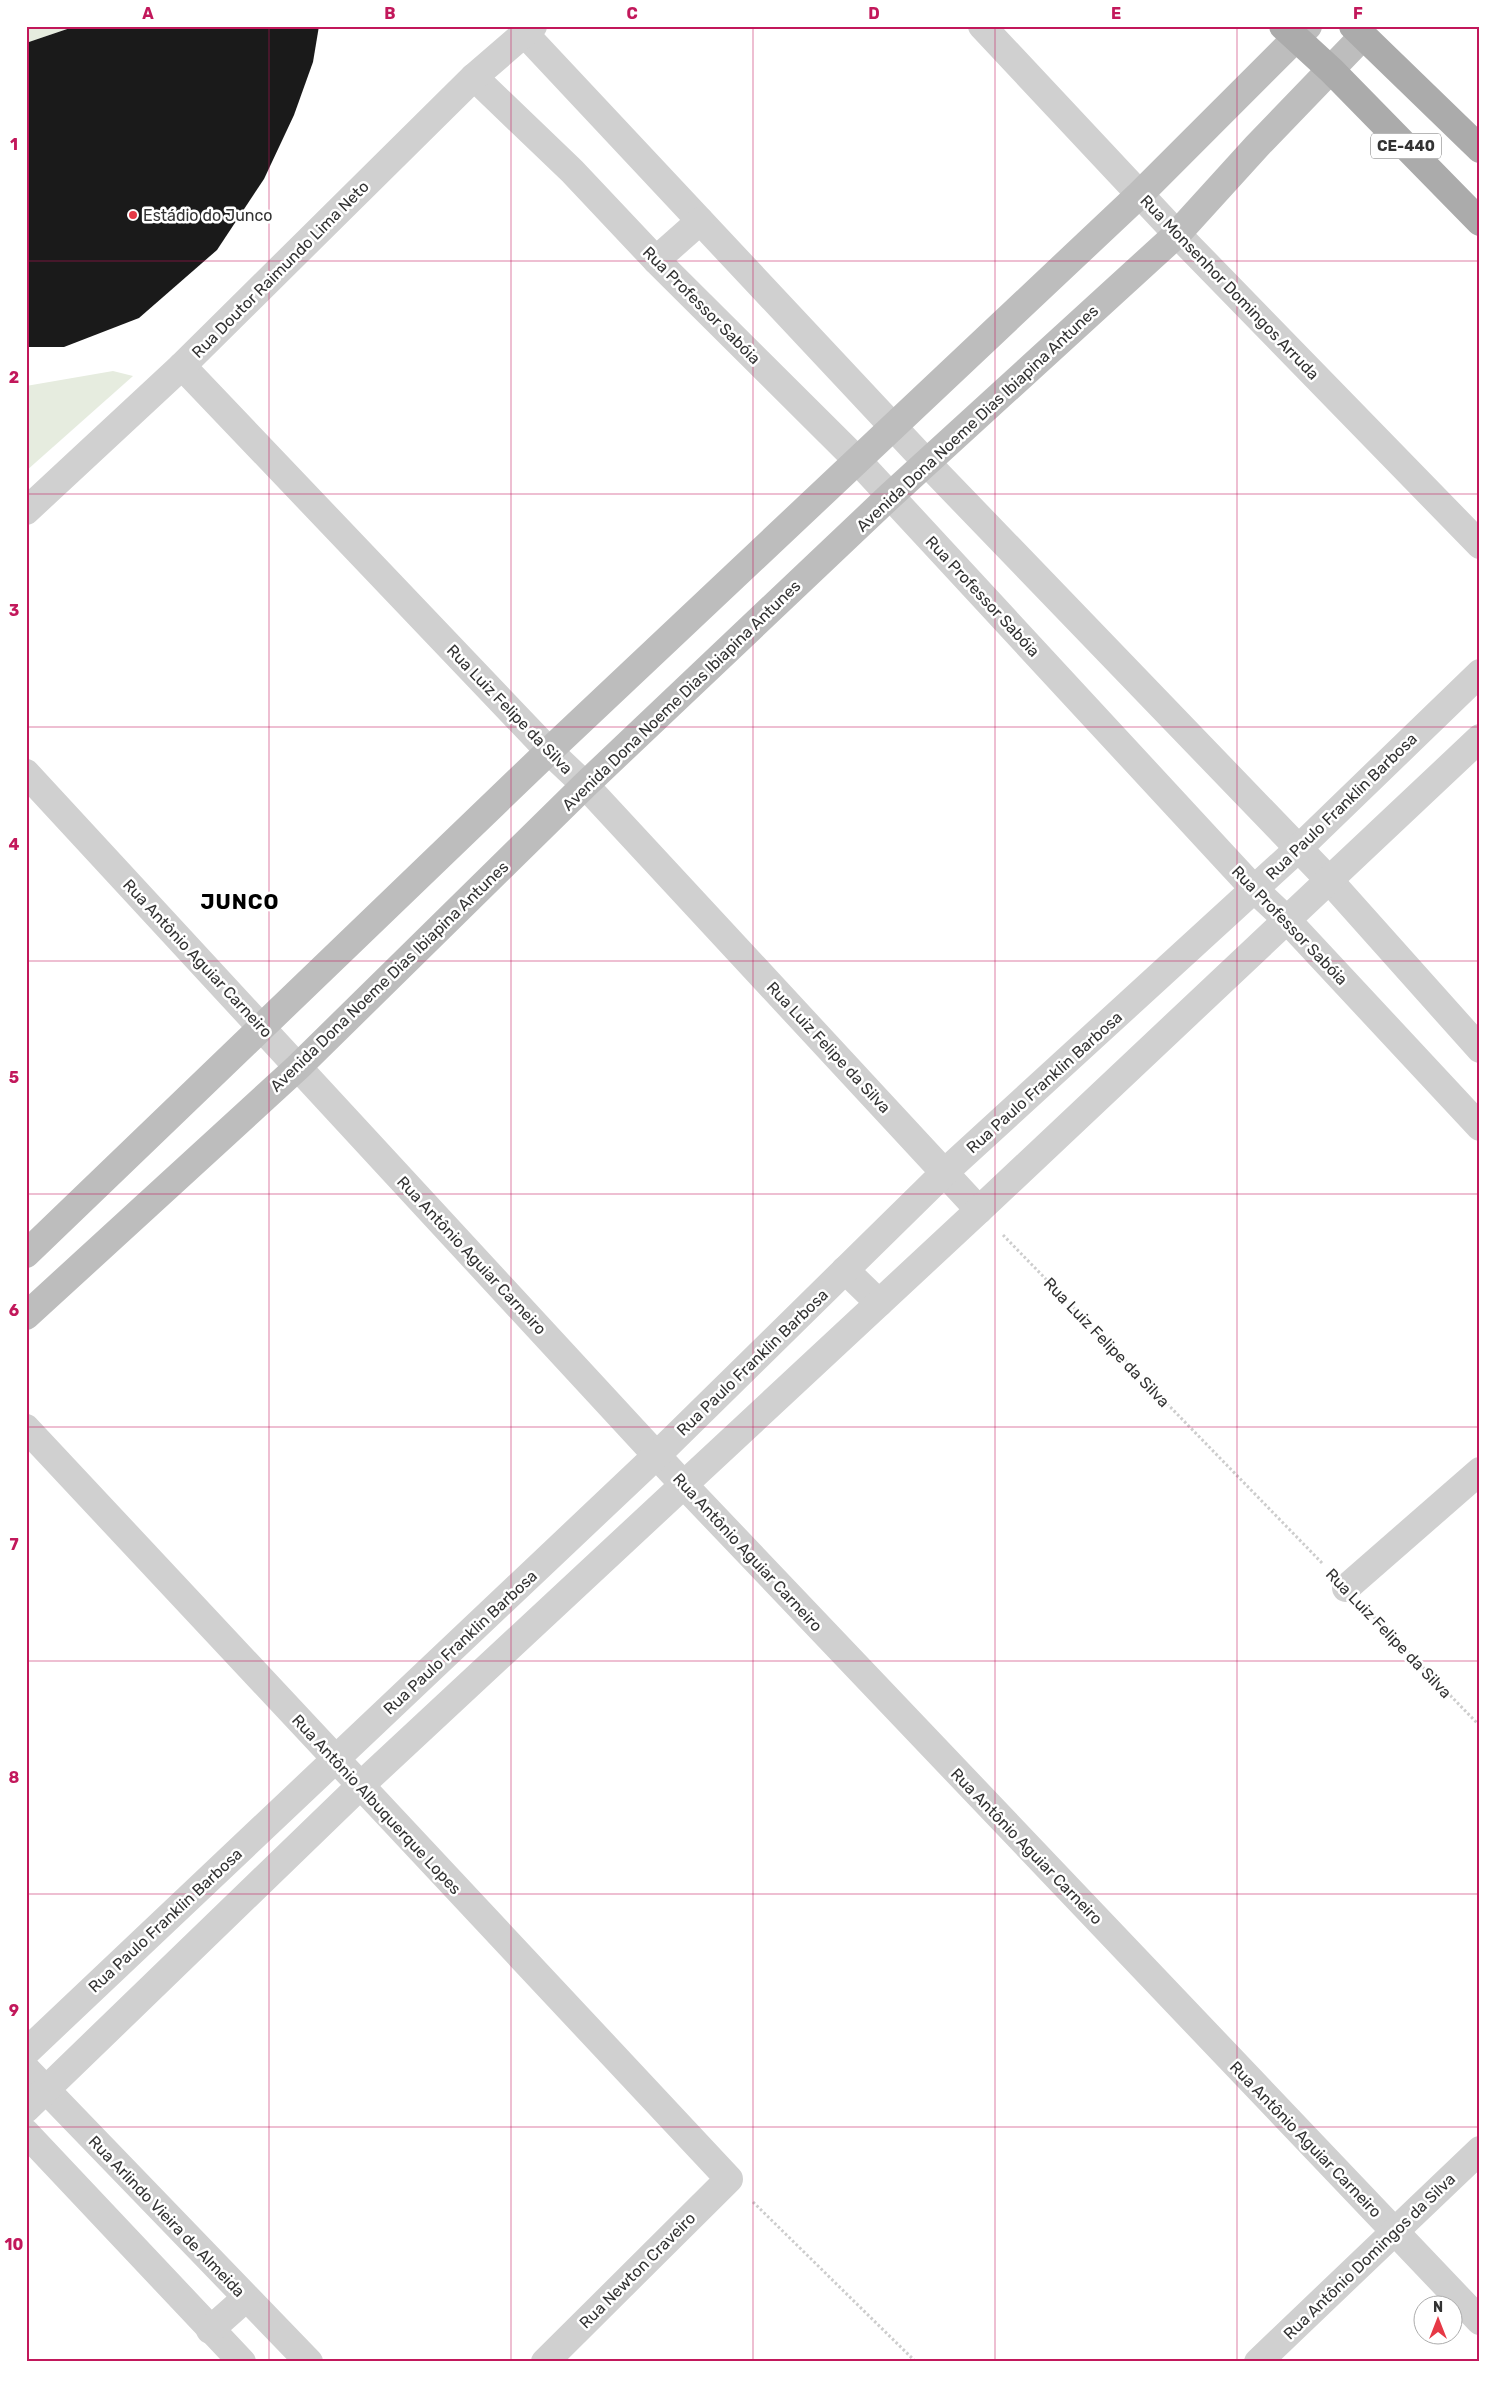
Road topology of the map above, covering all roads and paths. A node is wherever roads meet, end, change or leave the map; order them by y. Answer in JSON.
{"nodes":[{"id":1,"x":982,"y":26,"type":"edge"},
{"id":2,"x":529,"y":30,"type":"edge"},
{"id":3,"x":1362,"y":30,"type":"edge"},
{"id":4,"x":1296,"y":31,"type":"edge"},
{"id":5,"x":1332,"y":71,"type":"junction"},
{"id":6,"x":474,"y":77,"type":"junction"},
{"id":7,"x":1480,"y":149,"type":"edge"},
{"id":8,"x":1140,"y":194,"type":"junction"},
{"id":9,"x":700,"y":221,"type":"junction"},
{"id":10,"x":1480,"y":222,"type":"edge"},
{"id":11,"x":1177,"y":234,"type":"junction"},
{"id":12,"x":656,"y":260,"type":"junction"},
{"id":13,"x":182,"y":366,"type":"junction"},
{"id":14,"x":893,"y":426,"type":"junction"},
{"id":15,"x":858,"y":461,"type":"junction"},
{"id":16,"x":928,"y":464,"type":"junction"},
{"id":17,"x":890,"y":496,"type":"junction"},
{"id":18,"x":26,"y":511,"type":"edge"},
{"id":19,"x":1480,"y":546,"type":"edge"},
{"id":20,"x":1480,"y":673,"type":"edge"},
{"id":21,"x":1480,"y":738,"type":"edge"},
{"id":22,"x":549,"y":751,"type":"junction"},
{"id":23,"x":26,"y":773,"type":"edge"},
{"id":24,"x":585,"y":786,"type":"junction"},
{"id":25,"x":1298,"y":849,"type":"junction"},
{"id":26,"x":1329,"y":880,"type":"junction"},
{"id":27,"x":1254,"y":889,"type":"junction"},
{"id":28,"x":1287,"y":920,"type":"junction"},
{"id":29,"x":263,"y":1028,"type":"junction"},
{"id":30,"x":1480,"y":1049,"type":"edge"},
{"id":31,"x":298,"y":1066,"type":"junction"},
{"id":32,"x":1480,"y":1127,"type":"edge"},
{"id":33,"x":945,"y":1172,"type":"junction"},
{"id":34,"x":979,"y":1210,"type":"junction"},
{"id":35,"x":26,"y":1254,"type":"edge"},
{"id":36,"x":846,"y":1270,"type":"junction"},
{"id":37,"x":879,"y":1303,"type":"junction"},
{"id":38,"x":26,"y":1316,"type":"edge"},
{"id":39,"x":26,"y":1428,"type":"edge"},
{"id":40,"x":657,"y":1455,"type":"junction"},
{"id":41,"x":1480,"y":1471,"type":"edge"},
{"id":42,"x":683,"y":1484,"type":"junction"},
{"id":43,"x":1346,"y":1588,"type":"junction"},
{"id":44,"x":1480,"y":1726,"type":"edge"},
{"id":45,"x":336,"y":1759,"type":"junction"},
{"id":46,"x":360,"y":1786,"type":"junction"},
{"id":47,"x":26,"y":2052,"type":"edge"},
{"id":48,"x":26,"y":2069,"type":"edge"},
{"id":49,"x":46,"y":2089,"type":"junction"},
{"id":50,"x":26,"y":2109,"type":"edge"},
{"id":51,"x":26,"y":2133,"type":"edge"},
{"id":52,"x":1480,"y":2150,"type":"edge"},
{"id":53,"x":729,"y":2179,"type":"junction"},
{"id":54,"x":1394,"y":2233,"type":"junction"},
{"id":55,"x":246,"y":2298,"type":"junction"},
{"id":56,"x":1480,"y":2321,"type":"edge"},
{"id":57,"x":210,"y":2330,"type":"junction"},
{"id":58,"x":242,"y":2362,"type":"edge"},
{"id":59,"x":309,"y":2362,"type":"edge"},
{"id":60,"x":545,"y":2362,"type":"edge"},
{"id":61,"x":916,"y":2362,"type":"edge"},
{"id":62,"x":1258,"y":2362,"type":"edge"}],
"edges":[{"from":1,"to":8,"type":"street","name":"Rua Monsenhor Domingos Arruda"},
{"from":2,"to":6,"type":"street","name":"Rua Doutor Raimundo Lima Neto"},
{"from":2,"to":9,"type":"street"},
{"from":3,"to":5,"type":"street","name":"Avenida Dona Noeme Dias Ibiapina Antunes"},
{"from":3,"to":7,"type":"main road","number":"CE-440"},
{"from":4,"to":5,"type":"main road","number":"CE-440"},
{"from":4,"to":8,"type":"street"},
{"from":5,"to":10,"type":"main road","number":"CE-440"},
{"from":5,"to":11,"type":"street","name":"Avenida Dona Noeme Dias Ibiapina Antunes"},
{"from":6,"to":12,"type":"street","name":"Rua Professor Sabóia"},
{"from":6,"to":13,"type":"street","name":"Rua Doutor Raimundo Lima Neto"},
{"from":8,"to":11,"type":"street","name":"Rua Monsenhor Domingos Arruda"},
{"from":8,"to":14,"type":"street"},
{"from":9,"to":12,"type":"street"},
{"from":9,"to":14,"type":"street"},
{"from":11,"to":16,"type":"street","name":"Avenida Dona Noeme Dias Ibiapina Antunes"},
{"from":11,"to":19,"type":"street","name":"Rua Monsenhor Domingos Arruda"},
{"from":12,"to":15,"type":"street","name":"Rua Professor Sabóia"},
{"from":13,"to":18,"type":"street","name":"Rua Doutor Raimundo Lima Neto"},
{"from":13,"to":22,"type":"street","name":"Rua Luiz Felipe da Silva"},
{"from":14,"to":15,"type":"street"},
{"from":14,"to":16,"type":"street"},
{"from":15,"to":17,"type":"street","name":"Rua Professor Sabóia"},
{"from":15,"to":22,"type":"street"},
{"from":16,"to":17,"type":"street","name":"Avenida Dona Noeme Dias Ibiapina Antunes"},
{"from":16,"to":25,"type":"street"},
{"from":17,"to":24,"type":"street","name":"Avenida Dona Noeme Dias Ibiapina Antunes"},
{"from":17,"to":27,"type":"street","name":"Rua Professor Sabóia"},
{"from":20,"to":25,"type":"street","name":"Rua Paulo Franklin Barbosa"},
{"from":21,"to":26,"type":"street"},
{"from":22,"to":24,"type":"street","name":"Rua Luiz Felipe da Silva"},
{"from":22,"to":29,"type":"street"},
{"from":23,"to":29,"type":"street","name":"Rua Antônio Aguiar Carneiro"},
{"from":24,"to":31,"type":"street","name":"Avenida Dona Noeme Dias Ibiapina Antunes"},
{"from":24,"to":33,"type":"street","name":"Rua Luiz Felipe da Silva"},
{"from":25,"to":26,"type":"street"},
{"from":25,"to":27,"type":"street","name":"Rua Paulo Franklin Barbosa"},
{"from":26,"to":28,"type":"street"},
{"from":26,"to":30,"type":"street"},
{"from":27,"to":28,"type":"street","name":"Rua Professor Sabóia"},
{"from":27,"to":33,"type":"street","name":"Rua Paulo Franklin Barbosa"},
{"from":28,"to":32,"type":"street","name":"Rua Professor Sabóia"},
{"from":28,"to":34,"type":"street"},
{"from":29,"to":31,"type":"street","name":"Rua Antônio Aguiar Carneiro"},
{"from":29,"to":35,"type":"street"},
{"from":31,"to":38,"type":"street","name":"Avenida Dona Noeme Dias Ibiapina Antunes"},
{"from":31,"to":40,"type":"street","name":"Rua Antônio Aguiar Carneiro"},
{"from":33,"to":34,"type":"street","name":"Rua Luiz Felipe da Silva"},
{"from":33,"to":36,"type":"street","name":"Rua Paulo Franklin Barbosa"},
{"from":34,"to":37,"type":"street"},
{"from":34,"to":43,"type":"path","name":"Rua Luiz Felipe da Silva"},
{"from":36,"to":37,"type":"street"},
{"from":36,"to":40,"type":"street","name":"Rua Paulo Franklin Barbosa"},
{"from":37,"to":42,"type":"street"},
{"from":39,"to":45,"type":"street","name":"Rua Antônio Albuquerque Lopes"},
{"from":40,"to":42,"type":"street","name":"Rua Antônio Aguiar Carneiro"},
{"from":40,"to":45,"type":"street","name":"Rua Paulo Franklin Barbosa"},
{"from":41,"to":43,"type":"street"},
{"from":42,"to":46,"type":"street"},
{"from":42,"to":54,"type":"street","name":"Rua Antônio Aguiar Carneiro"},
{"from":43,"to":44,"type":"path","name":"Rua Luiz Felipe da Silva"},
{"from":45,"to":46,"type":"street","name":"Rua Antônio Albuquerque Lopes"},
{"from":45,"to":47,"type":"street","name":"Rua Paulo Franklin Barbosa"},
{"from":46,"to":49,"type":"street"},
{"from":46,"to":53,"type":"street","name":"Rua Antônio Albuquerque Lopes"},
{"from":48,"to":49,"type":"street","name":"Rua Arlindo Vieira de Almeida"},
{"from":49,"to":50,"type":"street"},
{"from":49,"to":55,"type":"street","name":"Rua Arlindo Vieira de Almeida"},
{"from":51,"to":57,"type":"street"},
{"from":52,"to":54,"type":"street","name":"Rua Antônio Domingos da Silva"},
{"from":53,"to":60,"type":"street","name":"Rua Newton Craveiro"},
{"from":53,"to":61,"type":"path"},
{"from":54,"to":56,"type":"street","name":"Rua Antônio Aguiar Carneiro"},
{"from":54,"to":62,"type":"street","name":"Rua Antônio Domingos da Silva"},
{"from":55,"to":57,"type":"street"},
{"from":55,"to":59,"type":"street","name":"Rua Arlindo Vieira de Almeida"},
{"from":57,"to":58,"type":"street"}]}
